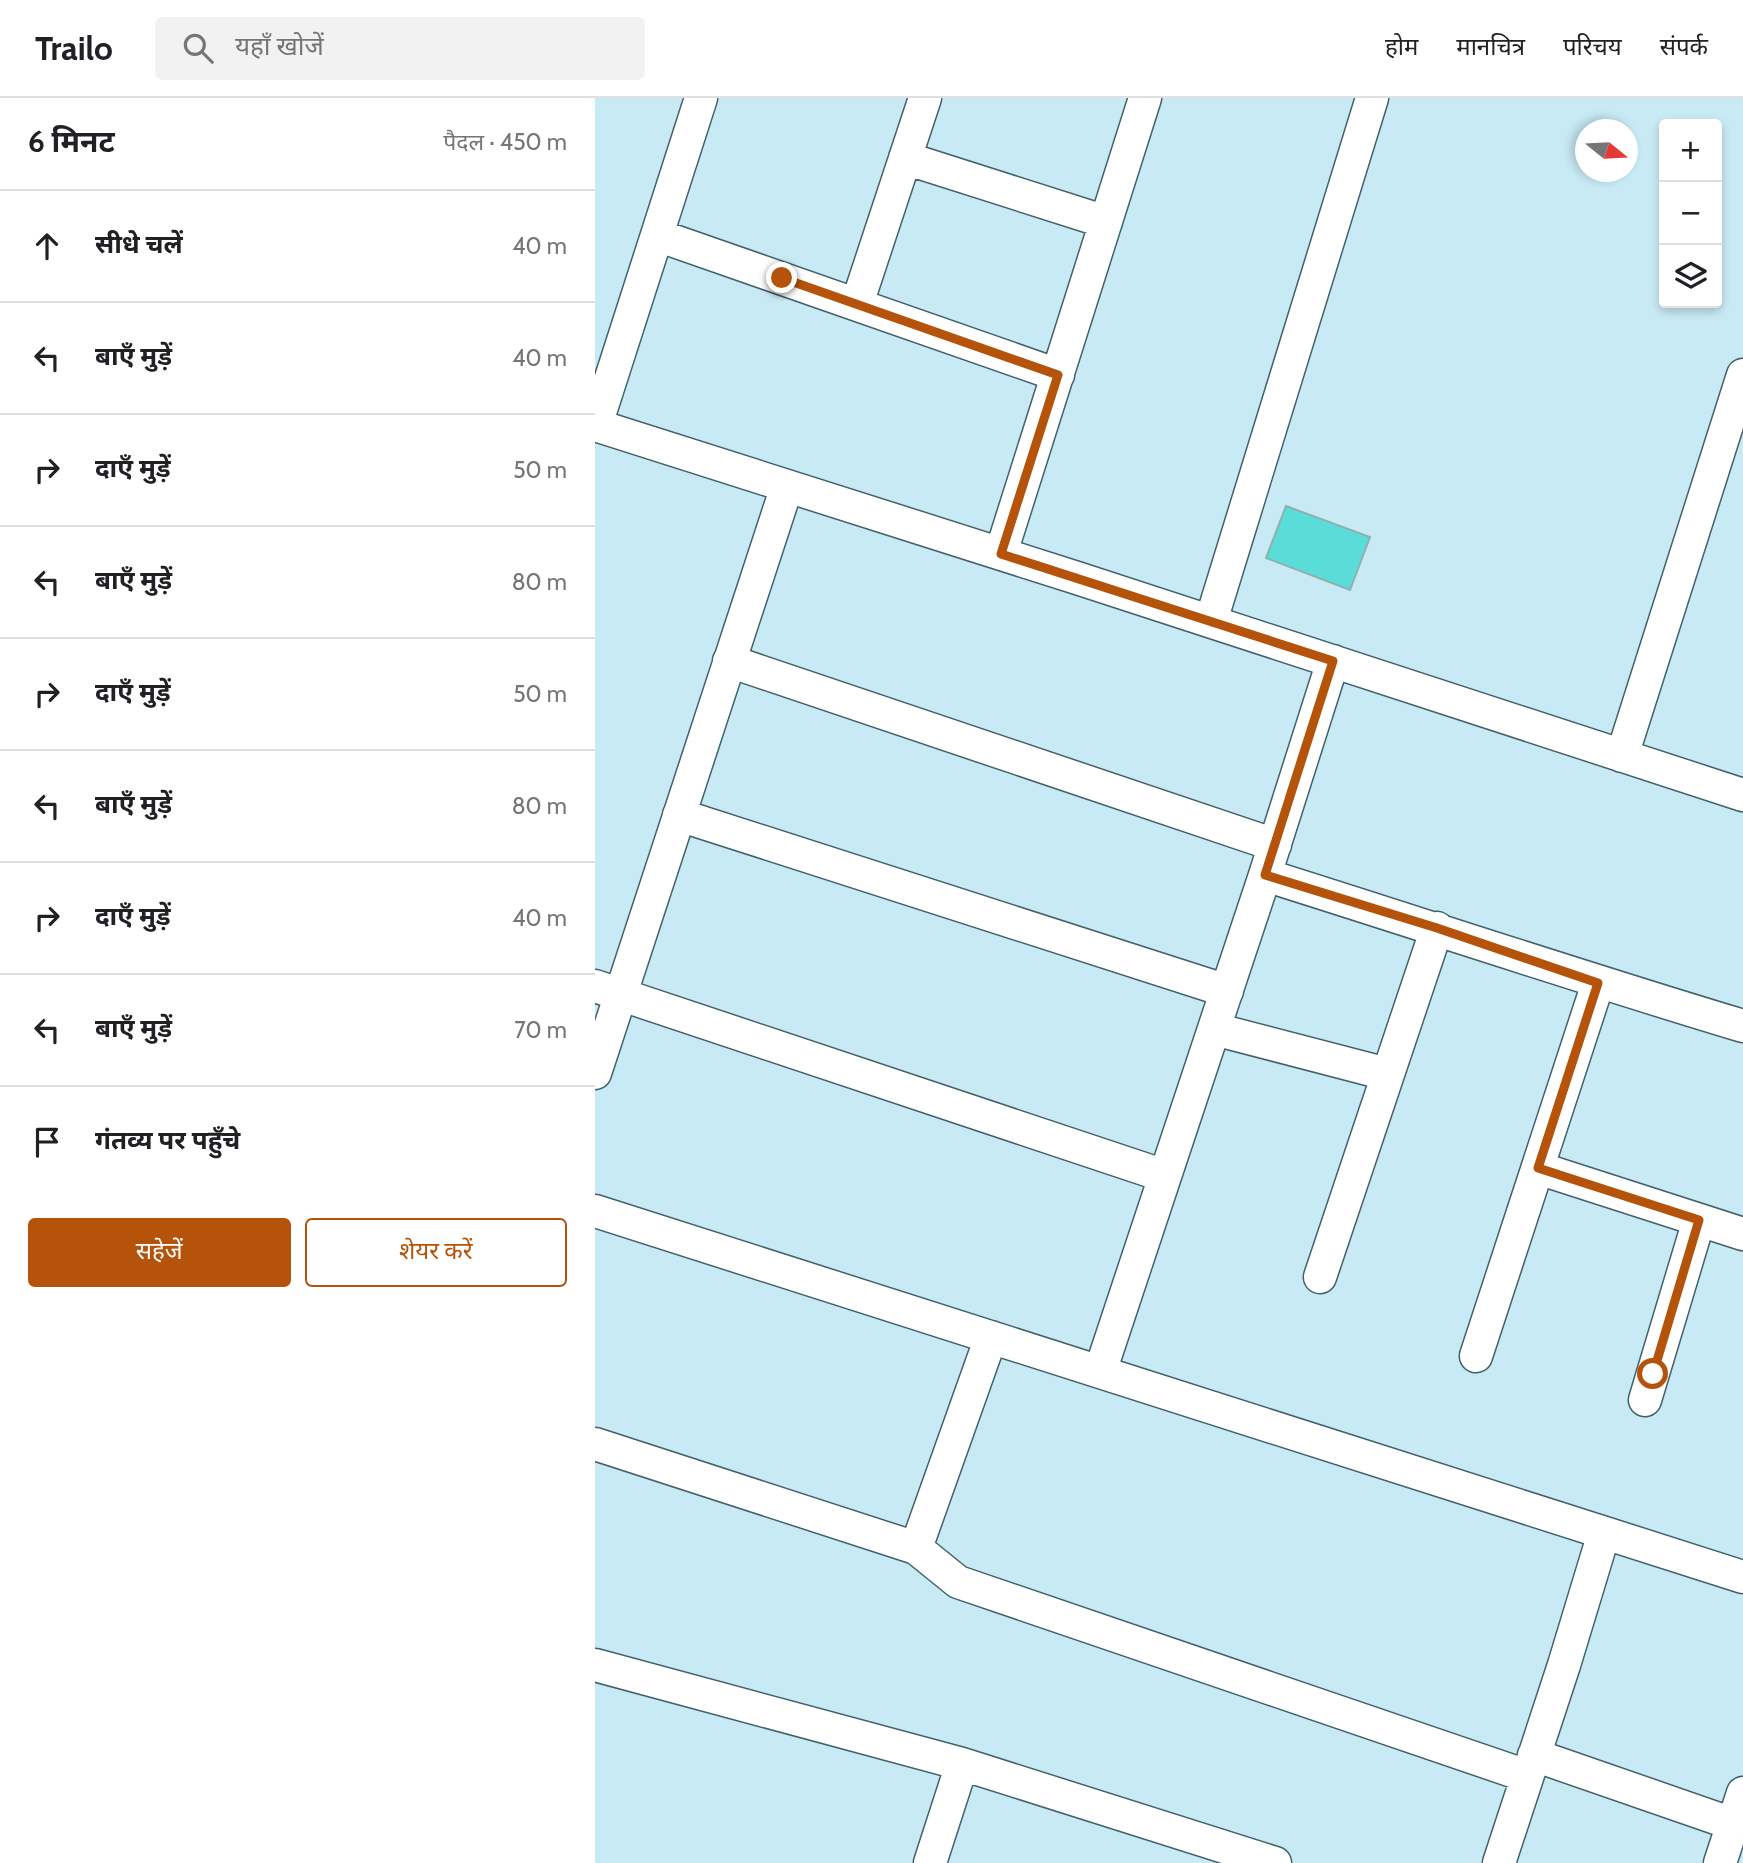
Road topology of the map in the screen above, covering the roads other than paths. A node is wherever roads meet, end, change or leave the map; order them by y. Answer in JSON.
{"nodes":[{"id":1,"x":701,"y":98,"type":"edge"},
{"id":2,"x":925,"y":98,"type":"edge"},
{"id":3,"x":1145,"y":98,"type":"edge"},
{"id":4,"x":1372,"y":98,"type":"edge"},
{"id":5,"x":905,"y":158,"type":"junction"},
{"id":6,"x":1106,"y":222,"type":"junction"},
{"id":7,"x":657,"y":235,"type":"junction"},
{"id":8,"x":857,"y":304,"type":"junction"},
{"id":9,"x":1058,"y":375,"type":"junction"},
{"id":10,"x":1743,"y":375,"type":"edge"},
{"id":11,"x":595,"y":425,"type":"edge"},
{"id":12,"x":787,"y":486,"type":"junction"},
{"id":13,"x":1001,"y":554,"type":"junction"},
{"id":14,"x":1212,"y":621,"type":"junction"},
{"id":15,"x":729,"y":661,"type":"junction"},
{"id":16,"x":1333,"y":661,"type":"junction"},
{"id":17,"x":1622,"y":756,"type":"junction"},
{"id":18,"x":1743,"y":795,"type":"edge"},
{"id":19,"x":679,"y":815,"type":"junction"},
{"id":20,"x":1275,"y":845,"type":"junction"},
{"id":21,"x":1265,"y":875,"type":"junction"},
{"id":22,"x":1437,"y":928,"type":"junction"},
{"id":23,"x":1598,"y":983,"type":"junction"},
{"id":24,"x":608,"y":990,"type":"edge"},
{"id":25,"x":1227,"y":991,"type":"junction"},
{"id":26,"x":1743,"y":1026,"type":"edge"},
{"id":27,"x":1214,"y":1029,"type":"junction"},
{"id":28,"x":595,"y":1073,"type":"edge"},
{"id":29,"x":1387,"y":1074,"type":"junction"},
{"id":30,"x":1538,"y":1168,"type":"junction"},
{"id":31,"x":1165,"y":1176,"type":"junction"},
{"id":32,"x":595,"y":1211,"type":"edge"},
{"id":33,"x":1699,"y":1220,"type":"junction"},
{"id":34,"x":1743,"y":1234,"type":"edge"},
{"id":35,"x":1320,"y":1277,"type":"dead end"},
{"id":36,"x":991,"y":1337,"type":"junction"},
{"id":37,"x":1476,"y":1356,"type":"dead end"},
{"id":38,"x":1100,"y":1372,"type":"junction"},
{"id":39,"x":1645,"y":1400,"type":"dead end"},
{"id":40,"x":595,"y":1444,"type":"edge"},
{"id":41,"x":1604,"y":1533,"type":"junction"},
{"id":42,"x":916,"y":1548,"type":"junction"},
{"id":43,"x":1743,"y":1577,"type":"edge"},
{"id":44,"x":595,"y":1665,"type":"edge"},
{"id":45,"x":962,"y":1764,"type":"junction"},
{"id":46,"x":1531,"y":1766,"type":"junction"},
{"id":47,"x":1743,"y":1793,"type":"edge"},
{"id":48,"x":1733,"y":1824,"type":"junction"},
{"id":49,"x":930,"y":1863,"type":"edge"},
{"id":50,"x":1275,"y":1863,"type":"edge"},
{"id":51,"x":1499,"y":1863,"type":"edge"},
{"id":52,"x":1720,"y":1863,"type":"edge"}],
"edges":[{"from":1,"to":7,"type":"street"},
{"from":2,"to":5,"type":"street"},
{"from":3,"to":6,"type":"street"},
{"from":4,"to":14,"type":"street"},
{"from":5,"to":6,"type":"street"},
{"from":5,"to":8,"type":"street"},
{"from":6,"to":9,"type":"street"},
{"from":7,"to":8,"type":"street"},
{"from":7,"to":11,"type":"street"},
{"from":8,"to":9,"type":"street"},
{"from":9,"to":13,"type":"street"},
{"from":10,"to":17,"type":"street"},
{"from":11,"to":12,"type":"street"},
{"from":12,"to":13,"type":"street"},
{"from":12,"to":15,"type":"street"},
{"from":13,"to":14,"type":"street"},
{"from":14,"to":16,"type":"street"},
{"from":15,"to":19,"type":"street"},
{"from":15,"to":20,"type":"street"},
{"from":16,"to":17,"type":"street"},
{"from":16,"to":20,"type":"street"},
{"from":17,"to":18,"type":"street"},
{"from":19,"to":24,"type":"street"},
{"from":19,"to":25,"type":"street"},
{"from":20,"to":21,"type":"street"},
{"from":21,"to":22,"type":"street"},
{"from":21,"to":25,"type":"street"},
{"from":22,"to":23,"type":"street"},
{"from":22,"to":29,"type":"street"},
{"from":23,"to":26,"type":"street"},
{"from":23,"to":30,"type":"street"},
{"from":24,"to":28,"type":"street"},
{"from":24,"to":31,"type":"street"},
{"from":25,"to":27,"type":"street"},
{"from":27,"to":29,"type":"street"},
{"from":27,"to":31,"type":"street"},
{"from":29,"to":35,"type":"street"},
{"from":30,"to":33,"type":"street"},
{"from":30,"to":37,"type":"street"},
{"from":31,"to":38,"type":"street"},
{"from":32,"to":36,"type":"street"},
{"from":33,"to":34,"type":"street"},
{"from":33,"to":39,"type":"street"},
{"from":36,"to":38,"type":"street"},
{"from":36,"to":42,"type":"street"},
{"from":38,"to":41,"type":"street"},
{"from":40,"to":42,"type":"street"},
{"from":41,"to":43,"type":"street"},
{"from":41,"to":46,"type":"street"},
{"from":42,"to":46,"type":"street"},
{"from":44,"to":45,"type":"street"},
{"from":45,"to":49,"type":"street"},
{"from":45,"to":50,"type":"street"},
{"from":46,"to":48,"type":"street"},
{"from":46,"to":51,"type":"street"},
{"from":47,"to":48,"type":"street"},
{"from":48,"to":52,"type":"street"}]}
